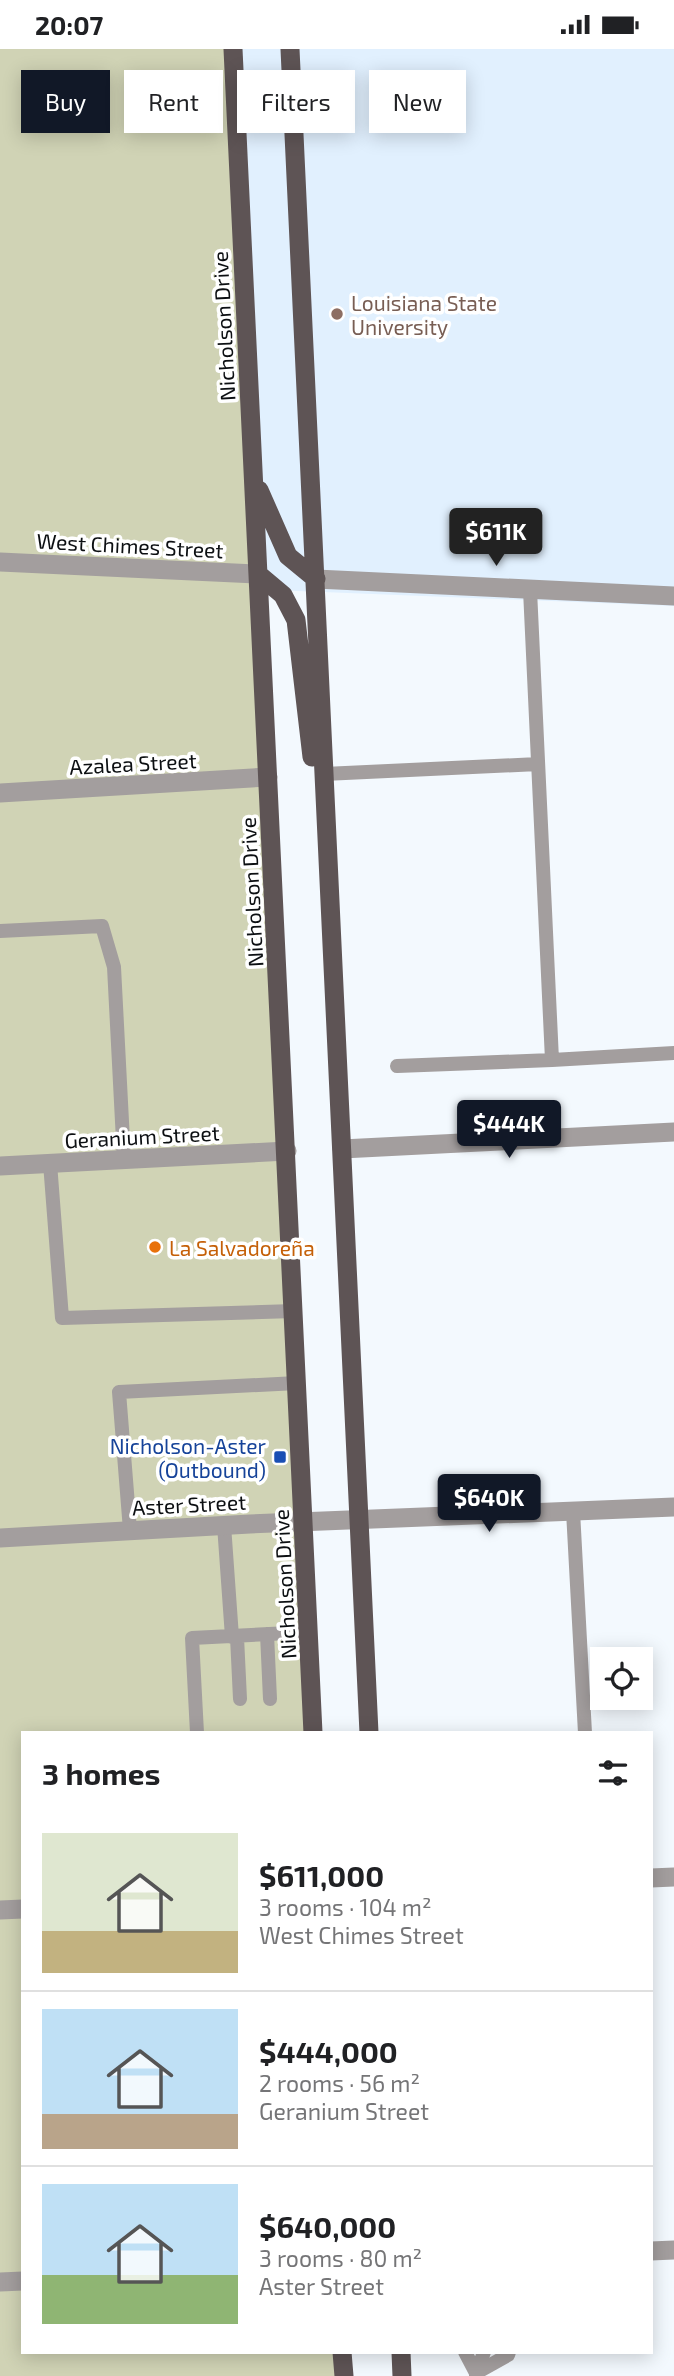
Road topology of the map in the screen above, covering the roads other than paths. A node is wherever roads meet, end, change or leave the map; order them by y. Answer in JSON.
{"nodes":[{"id":1,"x":233,"y":49,"type":"edge"},
{"id":2,"x":290,"y":49,"type":"edge"},
{"id":3,"x":253,"y":475,"type":"junction"},
{"id":4,"x":0,"y":562,"type":"edge"},
{"id":5,"x":258,"y":574,"type":"junction"},
{"id":6,"x":316,"y":579,"type":"junction"},
{"id":7,"x":530,"y":590,"type":"junction"},
{"id":8,"x":674,"y":596,"type":"edge"},
{"id":9,"x":538,"y":764,"type":"junction"},
{"id":10,"x":324,"y":774,"type":"junction"},
{"id":11,"x":268,"y":778,"type":"junction"},
{"id":12,"x":0,"y":793,"type":"edge"},
{"id":13,"x":328,"y":838,"type":"junction"},
{"id":14,"x":0,"y":930,"type":"edge"},
{"id":15,"x":674,"y":1053,"type":"edge"},
{"id":16,"x":552,"y":1060,"type":"junction"},
{"id":17,"x":397,"y":1066,"type":"dead end"},
{"id":18,"x":674,"y":1132,"type":"edge"},
{"id":19,"x":342,"y":1149,"type":"junction"},
{"id":20,"x":287,"y":1151,"type":"junction"},
{"id":21,"x":124,"y":1160,"type":"junction"},
{"id":22,"x":50,"y":1163,"type":"junction"},
{"id":23,"x":0,"y":1166,"type":"edge"},
{"id":24,"x":294,"y":1311,"type":"junction"},
{"id":25,"x":297,"y":1383,"type":"junction"},
{"id":26,"x":674,"y":1507,"type":"edge"},
{"id":27,"x":573,"y":1511,"type":"junction"},
{"id":28,"x":359,"y":1519,"type":"junction"},
{"id":29,"x":303,"y":1522,"type":"junction"},
{"id":30,"x":224,"y":1525,"type":"junction"},
{"id":31,"x":130,"y":1530,"type":"junction"},
{"id":32,"x":0,"y":1538,"type":"edge"},
{"id":33,"x":309,"y":1632,"type":"junction"},
{"id":34,"x":267,"y":1634,"type":"junction"},
{"id":35,"x":235,"y":1637,"type":"junction"},
{"id":36,"x":240,"y":1699,"type":"dead end"},
{"id":37,"x":270,"y":1699,"type":"dead end"},
{"id":38,"x":197,"y":1731,"type":"edge"},
{"id":39,"x":313,"y":1731,"type":"edge"},
{"id":40,"x":369,"y":1731,"type":"edge"},
{"id":41,"x":585,"y":1731,"type":"edge"},
{"id":42,"x":674,"y":1877,"type":"edge"},
{"id":43,"x":653,"y":1878,"type":"edge"},
{"id":44,"x":21,"y":1909,"type":"edge"},
{"id":45,"x":0,"y":1910,"type":"edge"},
{"id":46,"x":653,"y":2251,"type":"edge"},
{"id":47,"x":674,"y":2251,"type":"edge"},
{"id":48,"x":21,"y":2281,"type":"edge"},
{"id":49,"x":0,"y":2282,"type":"edge"},
{"id":50,"x":401,"y":2354,"type":"edge"},
{"id":51,"x":466,"y":2354,"type":"edge"},
{"id":52,"x":483,"y":2354,"type":"edge"},
{"id":53,"x":508,"y":2354,"type":"edge"},
{"id":54,"x":476,"y":2374,"type":"edge"},
{"id":55,"x":402,"y":2376,"type":"edge"}],
"edges":[{"from":1,"to":3,"type":"main road","name":"Nicholson Drive"},
{"from":2,"to":6,"type":"main road"},
{"from":3,"to":5,"type":"main road","name":"Nicholson Drive"},
{"from":3,"to":6,"type":"main road"},
{"from":4,"to":5,"type":"street","name":"West Chimes Street"},
{"from":5,"to":11,"type":"main road","name":"Nicholson Drive"},
{"from":5,"to":13,"type":"main road"},
{"from":6,"to":7,"type":"street"},
{"from":6,"to":10,"type":"main road"},
{"from":7,"to":8,"type":"street"},
{"from":7,"to":9,"type":"lane"},
{"from":9,"to":10,"type":"lane"},
{"from":9,"to":16,"type":"lane"},
{"from":10,"to":13,"type":"main road"},
{"from":11,"to":12,"type":"street","name":"Azalea Street"},
{"from":11,"to":20,"type":"main road","name":"Nicholson Drive"},
{"from":13,"to":19,"type":"main road"},
{"from":14,"to":21,"type":"lane"},
{"from":15,"to":16,"type":"lane"},
{"from":16,"to":17,"type":"lane"},
{"from":18,"to":19,"type":"street"},
{"from":19,"to":28,"type":"main road"},
{"from":20,"to":21,"type":"street","name":"Geranium Street"},
{"from":20,"to":24,"type":"main road","name":"Nicholson Drive"},
{"from":21,"to":22,"type":"street","name":"Geranium Street"},
{"from":22,"to":23,"type":"street","name":"Geranium Street"},
{"from":22,"to":24,"type":"lane"},
{"from":24,"to":25,"type":"main road","name":"Nicholson Drive"},
{"from":25,"to":29,"type":"main road","name":"Nicholson Drive"},
{"from":25,"to":31,"type":"lane"},
{"from":26,"to":27,"type":"street","name":"Aster Street"},
{"from":27,"to":28,"type":"street","name":"Aster Street"},
{"from":27,"to":41,"type":"lane"},
{"from":28,"to":29,"type":"street","name":"Aster Street"},
{"from":28,"to":40,"type":"main road"},
{"from":29,"to":30,"type":"street","name":"Aster Street"},
{"from":29,"to":33,"type":"main road","name":"Nicholson Drive"},
{"from":30,"to":31,"type":"street","name":"Aster Street"},
{"from":30,"to":35,"type":"lane"},
{"from":31,"to":32,"type":"street","name":"Aster Street"},
{"from":33,"to":34,"type":"lane"},
{"from":33,"to":39,"type":"main road","name":"Nicholson Drive"},
{"from":34,"to":35,"type":"lane"},
{"from":34,"to":37,"type":"lane"},
{"from":35,"to":36,"type":"lane"},
{"from":35,"to":38,"type":"lane"},
{"from":42,"to":43,"type":"street"},
{"from":44,"to":45,"type":"street"},
{"from":46,"to":47,"type":"street"},
{"from":48,"to":49,"type":"street"},
{"from":50,"to":55,"type":"main road"},
{"from":51,"to":54,"type":"lane"},
{"from":52,"to":54,"type":"lane"},
{"from":53,"to":54,"type":"lane"}]}
